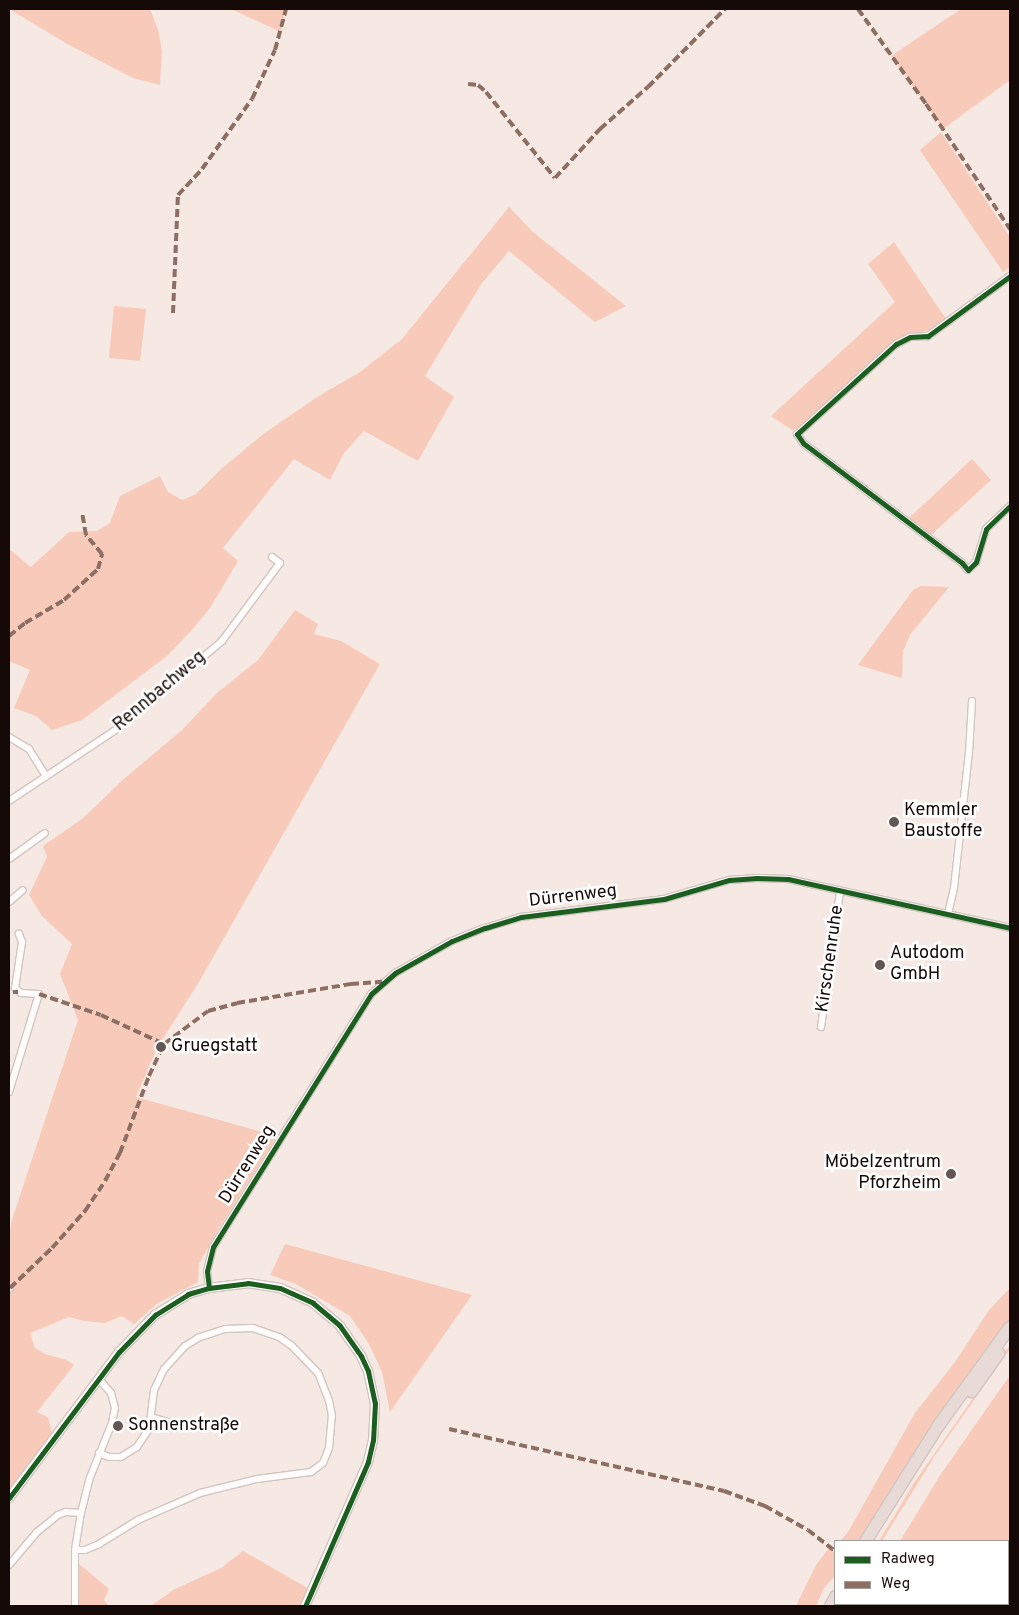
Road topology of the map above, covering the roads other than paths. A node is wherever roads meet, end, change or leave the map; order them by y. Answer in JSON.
{"nodes":[{"id":1,"x":1010,"y":276,"type":"edge"},
{"id":2,"x":1010,"y":506,"type":"edge"},
{"id":3,"x":272,"y":557,"type":"dead end"},
{"id":4,"x":972,"y":701,"type":"dead end"},
{"id":5,"x":9,"y":737,"type":"edge"},
{"id":6,"x":46,"y":776,"type":"junction"},
{"id":7,"x":9,"y":801,"type":"edge"},
{"id":8,"x":45,"y":833,"type":"dead end"},
{"id":9,"x":9,"y":859,"type":"edge"},
{"id":10,"x":23,"y":890,"type":"dead end"},
{"id":11,"x":840,"y":891,"type":"junction"},
{"id":12,"x":9,"y":902,"type":"edge"},
{"id":13,"x":948,"y":914,"type":"junction"},
{"id":14,"x":1010,"y":928,"type":"edge"},
{"id":15,"x":19,"y":934,"type":"dead end"},
{"id":16,"x":821,"y":1027,"type":"dead end"},
{"id":17,"x":9,"y":1092,"type":"edge"},
{"id":18,"x":209,"y":1288,"type":"junction"},
{"id":19,"x":1010,"y":1326,"type":"edge"},
{"id":20,"x":1010,"y":1336,"type":"edge"},
{"id":21,"x":99,"y":1379,"type":"junction"},
{"id":22,"x":151,"y":1417,"type":"junction"},
{"id":23,"x":178,"y":1425,"type":"dead end"},
{"id":24,"x":99,"y":1453,"type":"junction"},
{"id":25,"x":9,"y":1498,"type":"edge"},
{"id":26,"x":81,"y":1513,"type":"junction"},
{"id":27,"x":866,"y":1540,"type":"edge"},
{"id":28,"x":875,"y":1540,"type":"edge"},
{"id":29,"x":75,"y":1550,"type":"junction"},
{"id":30,"x":9,"y":1565,"type":"edge"},
{"id":31,"x":73,"y":1606,"type":"edge"},
{"id":32,"x":305,"y":1606,"type":"edge"}],
"edges":[{"from":1,"to":2,"type":"street"},
{"from":3,"to":6,"type":"street","name":"Rennbachweg"},
{"from":4,"to":13,"type":"street"},
{"from":5,"to":6,"type":"street"},
{"from":6,"to":7,"type":"street","name":"Rennbachweg"},
{"from":8,"to":9,"type":"street"},
{"from":10,"to":12,"type":"street"},
{"from":11,"to":13,"type":"street","name":"Dürrenweg"},
{"from":11,"to":16,"type":"street","name":"Kirschenruhe"},
{"from":11,"to":18,"type":"street","name":"Dürrenweg"},
{"from":13,"to":14,"type":"street","name":"Dürrenweg"},
{"from":15,"to":17,"type":"street"},
{"from":18,"to":21,"type":"street"},
{"from":18,"to":32,"type":"street"},
{"from":19,"to":27,"type":"highway"},
{"from":20,"to":28,"type":"highway"},
{"from":21,"to":24,"type":"street"},
{"from":21,"to":25,"type":"street"},
{"from":22,"to":23,"type":"street"},
{"from":22,"to":24,"type":"street"},
{"from":22,"to":29,"type":"street"},
{"from":24,"to":26,"type":"street"},
{"from":26,"to":29,"type":"street"},
{"from":26,"to":30,"type":"street"},
{"from":29,"to":31,"type":"street"}]}
